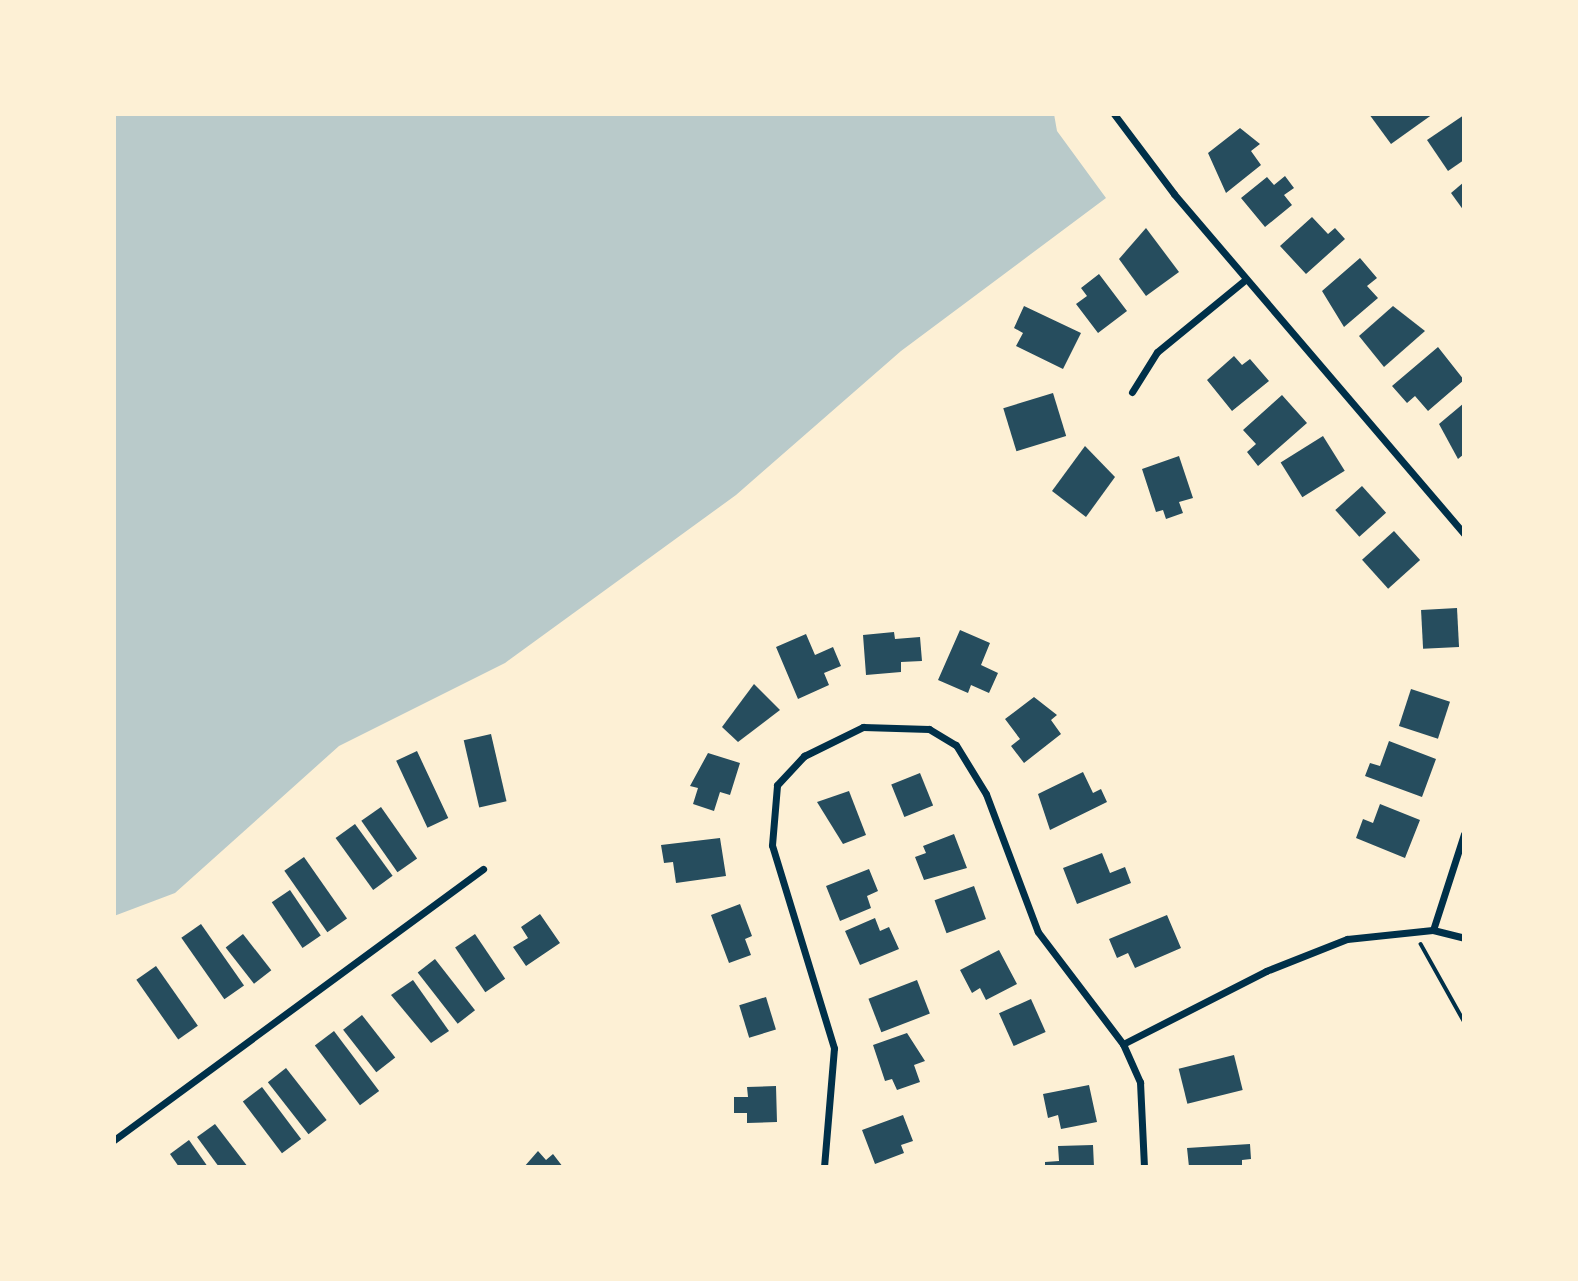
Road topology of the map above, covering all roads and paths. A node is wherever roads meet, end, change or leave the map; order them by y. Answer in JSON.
{"nodes":[{"id":1,"x":1114,"y":114,"type":"edge"},
{"id":2,"x":1245,"y":280,"type":"junction"},
{"id":3,"x":1132,"y":393,"type":"dead end"},
{"id":4,"x":1464,"y":534,"type":"edge"},
{"id":5,"x":1464,"y":834,"type":"edge"},
{"id":6,"x":483,"y":869,"type":"dead end"},
{"id":7,"x":1433,"y":930,"type":"junction"},
{"id":8,"x":1416,"y":932,"type":"junction"},
{"id":9,"x":1464,"y":938,"type":"edge"},
{"id":10,"x":1464,"y":1021,"type":"edge"},
{"id":11,"x":1123,"y":1044,"type":"junction"},
{"id":12,"x":114,"y":1140,"type":"edge"},
{"id":13,"x":823,"y":1167,"type":"edge"},
{"id":14,"x":1144,"y":1167,"type":"edge"}],
"edges":[{"from":1,"to":2,"type":"street"},
{"from":2,"to":3,"type":"street"},
{"from":2,"to":4,"type":"street"},
{"from":5,"to":7,"type":"street"},
{"from":6,"to":12,"type":"street"},
{"from":7,"to":8,"type":"street"},
{"from":7,"to":9,"type":"street"},
{"from":8,"to":10,"type":"path"},
{"from":8,"to":11,"type":"street"},
{"from":11,"to":13,"type":"street"},
{"from":11,"to":14,"type":"street"}]}
